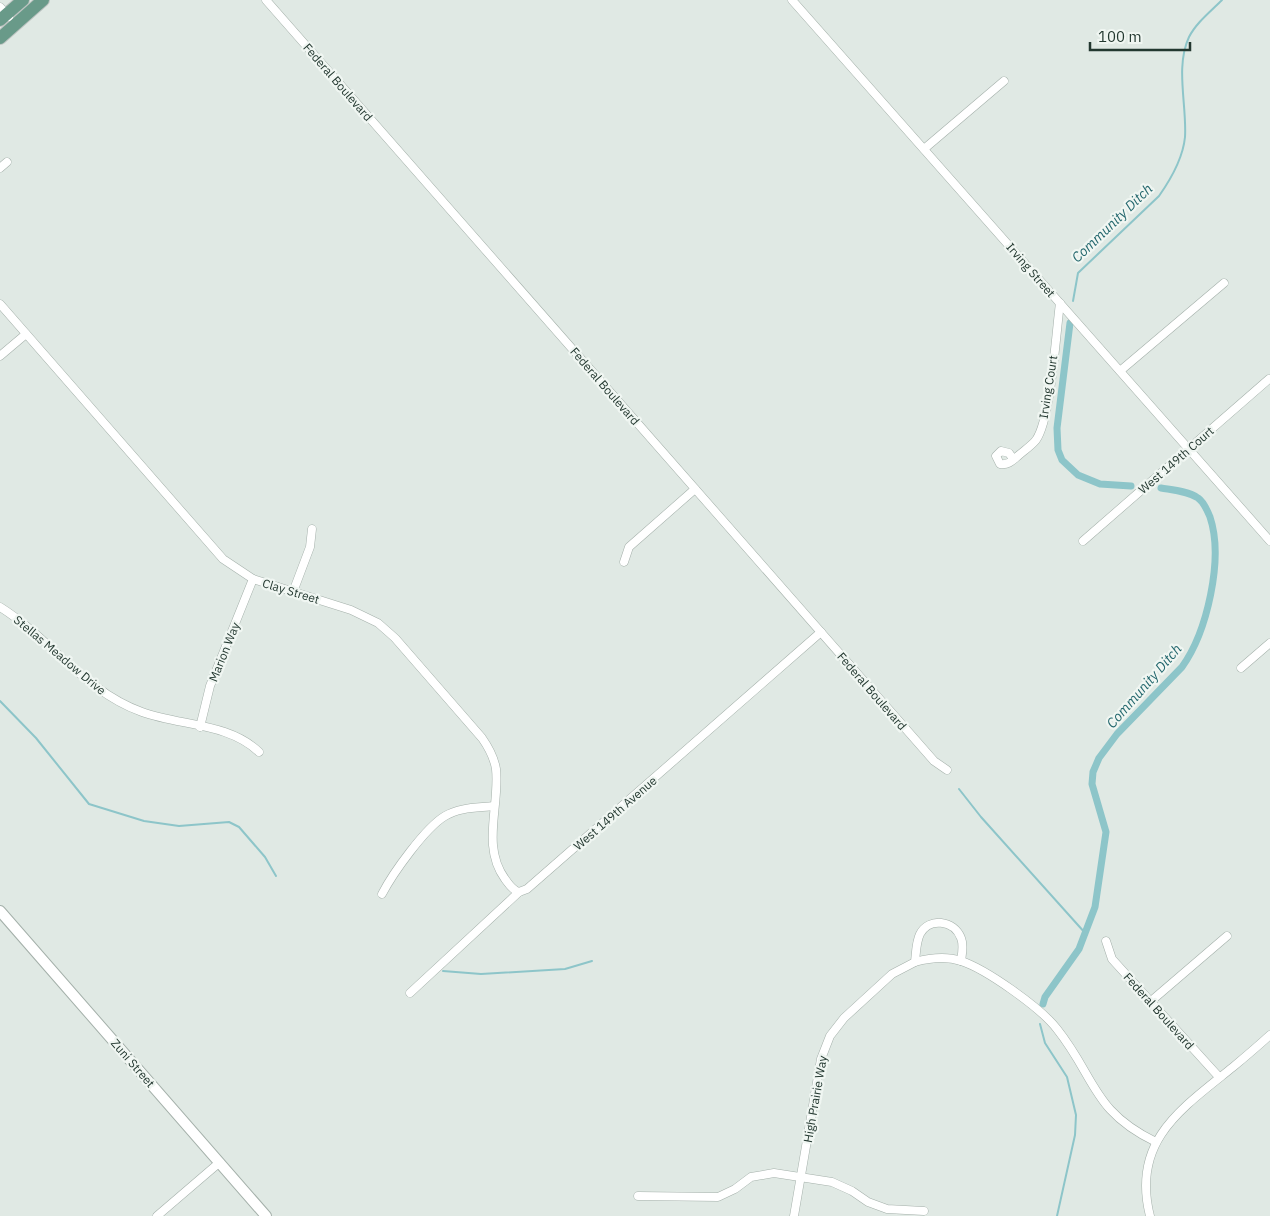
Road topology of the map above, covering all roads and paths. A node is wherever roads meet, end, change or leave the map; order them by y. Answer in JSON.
{"nodes":[{"id":1,"x":23,"y":0,"type":"edge"},
{"id":2,"x":43,"y":0,"type":"edge"},
{"id":3,"x":266,"y":0,"type":"edge"},
{"id":4,"x":792,"y":0,"type":"edge"},
{"id":5,"x":5,"y":17,"type":"edge"},
{"id":6,"x":0,"y":37,"type":"edge"},
{"id":7,"x":1004,"y":81,"type":"dead end"},
{"id":8,"x":924,"y":149,"type":"junction"},
{"id":9,"x":1224,"y":283,"type":"dead end"},
{"id":10,"x":1060,"y":303,"type":"junction"},
{"id":11,"x":0,"y":304,"type":"edge"},
{"id":12,"x":26,"y":334,"type":"junction"},
{"id":13,"x":0,"y":356,"type":"edge"},
{"id":14,"x":1120,"y":371,"type":"junction"},
{"id":15,"x":1269,"y":380,"type":"edge"},
{"id":16,"x":1189,"y":449,"type":"junction"},
{"id":17,"x":1014,"y":460,"type":"dead end"},
{"id":18,"x":695,"y":489,"type":"junction"},
{"id":19,"x":312,"y":529,"type":"dead end"},
{"id":20,"x":1270,"y":540,"type":"edge"},
{"id":21,"x":1083,"y":541,"type":"dead end"},
{"id":22,"x":624,"y":562,"type":"dead end"},
{"id":23,"x":253,"y":579,"type":"junction"},
{"id":24,"x":293,"y":592,"type":"junction"},
{"id":25,"x":0,"y":607,"type":"edge"},
{"id":26,"x":821,"y":632,"type":"junction"},
{"id":27,"x":1270,"y":643,"type":"edge"},
{"id":28,"x":1241,"y":668,"type":"dead end"},
{"id":29,"x":200,"y":727,"type":"junction"},
{"id":30,"x":259,"y":752,"type":"dead end"},
{"id":31,"x":947,"y":770,"type":"dead end"},
{"id":32,"x":494,"y":806,"type":"junction"},
{"id":33,"x":518,"y":892,"type":"junction"},
{"id":34,"x":382,"y":894,"type":"dead end"},
{"id":35,"x":0,"y":911,"type":"edge"},
{"id":36,"x":1227,"y":936,"type":"dead end"},
{"id":37,"x":1106,"y":940,"type":"dead end"},
{"id":38,"x":961,"y":961,"type":"junction"},
{"id":39,"x":916,"y":962,"type":"junction"},
{"id":40,"x":410,"y":993,"type":"dead end"},
{"id":41,"x":1150,"y":1002,"type":"junction"},
{"id":42,"x":1270,"y":1035,"type":"edge"},
{"id":43,"x":1219,"y":1077,"type":"junction"},
{"id":44,"x":1156,"y":1142,"type":"junction"},
{"id":45,"x":220,"y":1162,"type":"junction"},
{"id":46,"x":802,"y":1177,"type":"junction"},
{"id":47,"x":638,"y":1196,"type":"dead end"},
{"id":48,"x":924,"y":1211,"type":"dead end"},
{"id":49,"x":157,"y":1216,"type":"edge"},
{"id":50,"x":266,"y":1216,"type":"edge"},
{"id":51,"x":794,"y":1216,"type":"edge"},
{"id":52,"x":1150,"y":1216,"type":"edge"}],
"edges":[{"from":1,"to":5,"type":"main road"},
{"from":2,"to":5,"type":"main road"},
{"from":3,"to":18,"type":"street","name":"Federal Boulevard"},
{"from":4,"to":8,"type":"street","name":"Irving Street"},
{"from":5,"to":6,"type":"main road"},
{"from":7,"to":8,"type":"street"},
{"from":8,"to":10,"type":"street","name":"Irving Street"},
{"from":9,"to":14,"type":"street"},
{"from":10,"to":14,"type":"street","name":"Irving Street"},
{"from":10,"to":17,"type":"street","name":"Irving Court"},
{"from":11,"to":12,"type":"street","name":"Clay Street"},
{"from":12,"to":13,"type":"street"},
{"from":12,"to":23,"type":"street","name":"Clay Street"},
{"from":14,"to":16,"type":"street","name":"Irving Street"},
{"from":15,"to":16,"type":"street","name":"West 149th Court"},
{"from":16,"to":20,"type":"street","name":"Irving Street"},
{"from":16,"to":21,"type":"street","name":"West 149th Court"},
{"from":18,"to":22,"type":"street"},
{"from":18,"to":26,"type":"street","name":"Federal Boulevard"},
{"from":19,"to":24,"type":"street"},
{"from":23,"to":24,"type":"street","name":"Clay Street"},
{"from":23,"to":29,"type":"street","name":"Marion Way"},
{"from":24,"to":32,"type":"street","name":"Clay Street"},
{"from":25,"to":29,"type":"street","name":"Stellas Meadow Drive"},
{"from":26,"to":31,"type":"street","name":"Federal Boulevard"},
{"from":26,"to":33,"type":"street","name":"West 149th Avenue"},
{"from":27,"to":28,"type":"street"},
{"from":29,"to":30,"type":"street","name":"Stellas Meadow Drive"},
{"from":32,"to":33,"type":"street","name":"Clay Street"},
{"from":32,"to":34,"type":"street"},
{"from":33,"to":40,"type":"street","name":"West 149th Avenue"},
{"from":35,"to":45,"type":"street","name":"Zuni Street"},
{"from":36,"to":41,"type":"street"},
{"from":37,"to":41,"type":"street","name":"Federal Boulevard"},
{"from":38,"to":39,"type":"street","name":"High Prairie Way"},
{"from":38,"to":39,"type":"street"},
{"from":38,"to":44,"type":"street","name":"High Prairie Way"},
{"from":39,"to":46,"type":"street","name":"High Prairie Way"},
{"from":41,"to":43,"type":"street","name":"Federal Boulevard"},
{"from":42,"to":43,"type":"street"},
{"from":43,"to":44,"type":"street"},
{"from":44,"to":52,"type":"street"},
{"from":45,"to":49,"type":"street"},
{"from":45,"to":50,"type":"street","name":"Zuni Street"},
{"from":46,"to":47,"type":"street"},
{"from":46,"to":48,"type":"street"},
{"from":46,"to":51,"type":"street","name":"High Prairie Way"}]}
